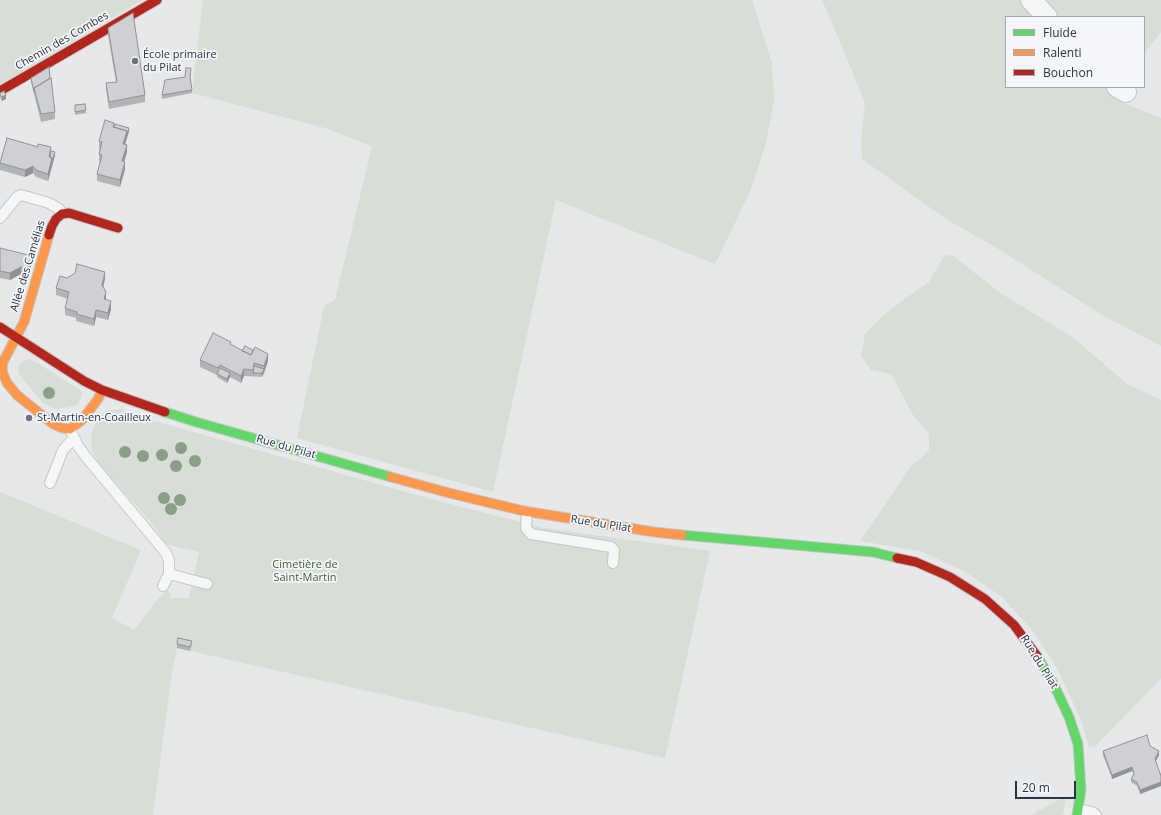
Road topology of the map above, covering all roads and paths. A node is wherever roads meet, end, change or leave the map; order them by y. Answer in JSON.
{"nodes":[{"id":1,"x":157,"y":0,"type":"edge"},
{"id":2,"x":1031,"y":0,"type":"edge"},
{"id":3,"x":1046,"y":16,"type":"edge"},
{"id":4,"x":0,"y":91,"type":"edge"},
{"id":5,"x":62,"y":214,"type":"junction"},
{"id":6,"x":0,"y":218,"type":"edge"},
{"id":7,"x":118,"y":228,"type":"dead end"},
{"id":8,"x":0,"y":327,"type":"edge"},
{"id":9,"x":16,"y":338,"type":"junction"},
{"id":10,"x":1,"y":374,"type":"edge"},
{"id":11,"x":102,"y":390,"type":"junction"},
{"id":12,"x":72,"y":434,"type":"junction"},
{"id":13,"x":50,"y":483,"type":"dead end"},
{"id":14,"x":527,"y":512,"type":"junction"},
{"id":15,"x":613,"y":563,"type":"dead end"},
{"id":16,"x":169,"y":574,"type":"junction"},
{"id":17,"x":207,"y":584,"type":"dead end"},
{"id":18,"x":163,"y":586,"type":"dead end"},
{"id":19,"x":1078,"y":812,"type":"edge"},
{"id":20,"x":1096,"y":815,"type":"edge"}],
"edges":[{"from":1,"to":4,"type":"main road","name":"Chemin des Combes"},
{"from":2,"to":3,"type":"street"},
{"from":5,"to":6,"type":"lane"},
{"from":5,"to":7,"type":"main road","name":"Allée des Camélias"},
{"from":5,"to":9,"type":"main road","name":"Allée des Camélias"},
{"from":8,"to":9,"type":"main road","name":"Rue du Pilat"},
{"from":9,"to":10,"type":"main road","name":"Allée des Camélias"},
{"from":9,"to":11,"type":"main road","name":"Rue du Pilat"},
{"from":10,"to":12,"type":"main road"},
{"from":11,"to":12,"type":"main road"},
{"from":11,"to":14,"type":"main road","name":"Rue du Pilat"},
{"from":12,"to":13,"type":"lane"},
{"from":12,"to":16,"type":"lane"},
{"from":14,"to":15,"type":"lane"},
{"from":14,"to":19,"type":"main road","name":"Rue du Pilat"},
{"from":16,"to":17,"type":"lane"},
{"from":16,"to":18,"type":"lane"},
{"from":19,"to":20,"type":"lane","name":"Rue du Pilat"}]}
